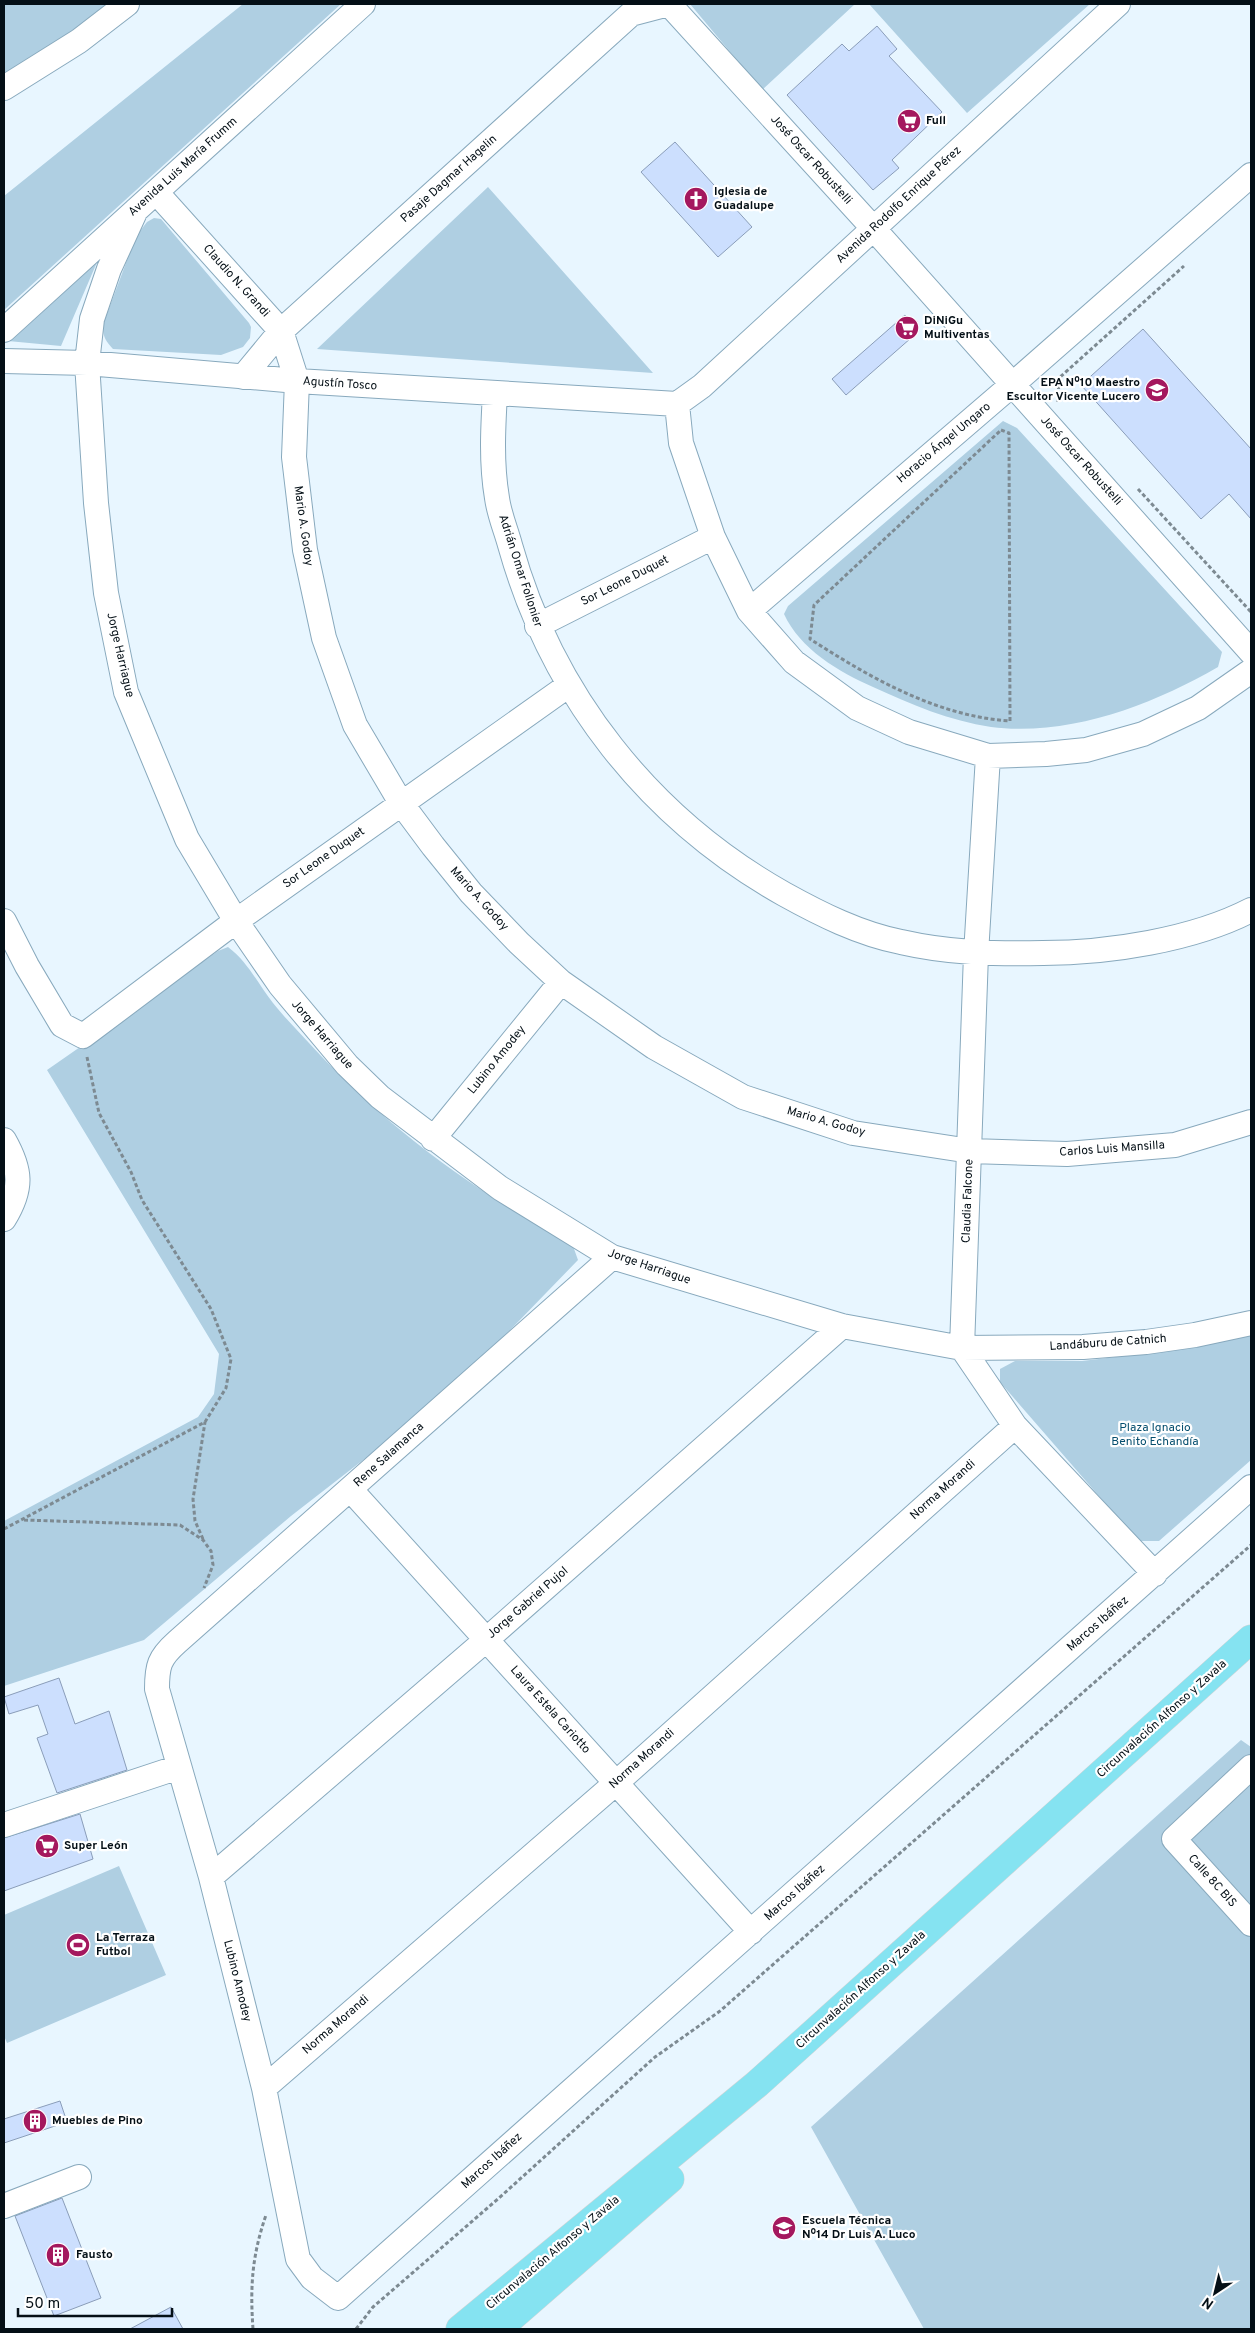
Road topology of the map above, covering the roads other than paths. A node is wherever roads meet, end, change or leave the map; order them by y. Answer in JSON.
{"nodes":[{"id":1,"x":126,"y":4,"type":"edge"},
{"id":2,"x":363,"y":4,"type":"edge"},
{"id":3,"x":669,"y":4,"type":"edge"},
{"id":4,"x":1118,"y":4,"type":"edge"},
{"id":5,"x":626,"y":9,"type":"edge"},
{"id":6,"x":4,"y":88,"type":"edge"},
{"id":7,"x":1251,"y":175,"type":"edge"},
{"id":8,"x":156,"y":192,"type":"junction"},
{"id":9,"x":136,"y":210,"type":"junction"},
{"id":10,"x":873,"y":228,"type":"junction"},
{"id":11,"x":4,"y":330,"type":"edge"},
{"id":12,"x":281,"y":331,"type":"junction"},
{"id":13,"x":4,"y":361,"type":"edge"},
{"id":14,"x":87,"y":363,"type":"junction"},
{"id":15,"x":243,"y":377,"type":"junction"},
{"id":16,"x":297,"y":381,"type":"junction"},
{"id":17,"x":1013,"y":384,"type":"junction"},
{"id":18,"x":495,"y":393,"type":"junction"},
{"id":19,"x":677,"y":404,"type":"junction"},
{"id":20,"x":713,"y":537,"type":"junction"},
{"id":21,"x":748,"y":611,"type":"junction"},
{"id":22,"x":537,"y":626,"type":"junction"},
{"id":23,"x":1251,"y":652,"type":"edge"},
{"id":24,"x":1251,"y":671,"type":"edge"},
{"id":25,"x":569,"y":685,"type":"junction"},
{"id":26,"x":988,"y":756,"type":"junction"},
{"id":27,"x":401,"y":803,"type":"junction"},
{"id":28,"x":1251,"y":910,"type":"edge"},
{"id":29,"x":236,"y":921,"type":"junction"},
{"id":30,"x":4,"y":922,"type":"edge"},
{"id":31,"x":976,"y":954,"type":"junction"},
{"id":32,"x":561,"y":982,"type":"junction"},
{"id":33,"x":1251,"y":1122,"type":"edge"},
{"id":34,"x":433,"y":1139,"type":"junction"},
{"id":35,"x":4,"y":1140,"type":"edge"},
{"id":36,"x":970,"y":1150,"type":"junction"},
{"id":37,"x":4,"y":1219,"type":"edge"},
{"id":38,"x":612,"y":1257,"type":"junction"},
{"id":39,"x":1251,"y":1324,"type":"edge"},
{"id":40,"x":842,"y":1326,"type":"junction"},
{"id":41,"x":962,"y":1348,"type":"junction"},
{"id":42,"x":1015,"y":1426,"type":"junction"},
{"id":43,"x":1251,"y":1487,"type":"edge"},
{"id":44,"x":350,"y":1489,"type":"junction"},
{"id":45,"x":1155,"y":1574,"type":"junction"},
{"id":46,"x":1251,"y":1639,"type":"edge"},
{"id":47,"x":486,"y":1640,"type":"junction"},
{"id":48,"x":165,"y":1652,"type":"joint"},
{"id":49,"x":1251,"y":1658,"type":"edge"},
{"id":50,"x":179,"y":1767,"type":"junction"},
{"id":51,"x":1251,"y":1767,"type":"edge"},
{"id":52,"x":616,"y":1783,"type":"junction"},
{"id":53,"x":4,"y":1825,"type":"edge"},
{"id":54,"x":211,"y":1877,"type":"junction"},
{"id":55,"x":1251,"y":1924,"type":"edge"},
{"id":56,"x":751,"y":1932,"type":"junction"},
{"id":57,"x":264,"y":2088,"type":"junction"},
{"id":58,"x":79,"y":2177,"type":"dead end"},
{"id":59,"x":4,"y":2206,"type":"edge"},
{"id":60,"x":338,"y":2298,"type":"joint"},
{"id":61,"x":460,"y":2329,"type":"edge"},
{"id":62,"x":498,"y":2329,"type":"edge"}],
"edges":[{"from":1,"to":6,"type":"street"},
{"from":2,"to":8,"type":"street","name":"Avenida Luis María Frumm"},
{"from":3,"to":5,"type":"street","name":"Pasaje Dagmar Hagelin"},
{"from":3,"to":10,"type":"street","name":"José Oscar Robustelli"},
{"from":4,"to":10,"type":"street","name":"Avenida Rodolfo Enrique Pérez"},
{"from":5,"to":12,"type":"street","name":"Pasaje Dagmar Hagelin"},
{"from":7,"to":17,"type":"street","name":"Horacio Ángel Ungaro"},
{"from":8,"to":9,"type":"street","name":"Avenida Luis María Frumm"},
{"from":8,"to":12,"type":"street","name":"Claudio N. Grandi"},
{"from":9,"to":11,"type":"street","name":"Avenida Luis María Frumm"},
{"from":9,"to":14,"type":"street","name":"Jorge Harriague"},
{"from":10,"to":17,"type":"street","name":"José Oscar Robustelli"},
{"from":10,"to":19,"type":"street","name":"Avenida Rodolfo Enrique Pérez"},
{"from":12,"to":15,"type":"street","name":"Pasaje Dagmar Hagelin"},
{"from":12,"to":16,"type":"street","name":"Claudio N. Grandi"},
{"from":13,"to":14,"type":"street","name":"Agustín Tosco"},
{"from":14,"to":15,"type":"street","name":"Agustín Tosco"},
{"from":14,"to":29,"type":"street","name":"Jorge Harriague"},
{"from":15,"to":16,"type":"street","name":"Agustín Tosco"},
{"from":16,"to":18,"type":"street","name":"Agustín Tosco"},
{"from":16,"to":27,"type":"street","name":"Mario A. Godoy"},
{"from":17,"to":21,"type":"street","name":"Horacio Ángel Ungaro"},
{"from":17,"to":23,"type":"street","name":"José Oscar Robustelli"},
{"from":18,"to":19,"type":"street","name":"Agustín Tosco"},
{"from":18,"to":22,"type":"street","name":"Adrián Omar Follonier"},
{"from":19,"to":20,"type":"street"},
{"from":20,"to":21,"type":"street"},
{"from":20,"to":22,"type":"street","name":"Sor Leone Duquet"},
{"from":21,"to":26,"type":"street"},
{"from":22,"to":25,"type":"street","name":"Adrián Omar Follonier"},
{"from":24,"to":26,"type":"street"},
{"from":25,"to":27,"type":"street","name":"Sor Leone Duquet"},
{"from":25,"to":31,"type":"street","name":"Adrián Omar Follonier"},
{"from":26,"to":31,"type":"street","name":"Claudia Falcone"},
{"from":27,"to":29,"type":"street","name":"Sor Leone Duquet"},
{"from":27,"to":32,"type":"street","name":"Mario A. Godoy"},
{"from":28,"to":31,"type":"street","name":"Adrián Omar Follonier"},
{"from":29,"to":30,"type":"street","name":"Sor Leone Duquet"},
{"from":29,"to":34,"type":"street","name":"Jorge Harriague"},
{"from":31,"to":36,"type":"street","name":"Claudia Falcone"},
{"from":32,"to":34,"type":"street","name":"Lubino Amodey"},
{"from":32,"to":36,"type":"street","name":"Mario A. Godoy"},
{"from":33,"to":36,"type":"street","name":"Carlos Luis Mansilla"},
{"from":34,"to":38,"type":"street","name":"Jorge Harriague"},
{"from":35,"to":37,"type":"street"},
{"from":36,"to":41,"type":"street","name":"Claudia Falcone"},
{"from":38,"to":40,"type":"street","name":"Jorge Harriague"},
{"from":38,"to":44,"type":"street","name":"Rene Salamanca"},
{"from":39,"to":41,"type":"street","name":"Landáburu de Catnich"},
{"from":40,"to":41,"type":"street","name":"Jorge Harriague"},
{"from":40,"to":47,"type":"street","name":"Jorge Gabriel Pujol"},
{"from":41,"to":42,"type":"street"},
{"from":42,"to":45,"type":"street"},
{"from":42,"to":52,"type":"street","name":"Norma Morandi"},
{"from":43,"to":45,"type":"street","name":"Marcos Ibáñez"},
{"from":44,"to":47,"type":"street","name":"Laura Estela Cariotto"},
{"from":44,"to":48,"type":"street","name":"Rene Salamanca"},
{"from":45,"to":56,"type":"street","name":"Marcos Ibáñez"},
{"from":46,"to":61,"type":"main road","name":"Circunvalación Alfonso y Zavala"},
{"from":47,"to":52,"type":"street","name":"Laura Estela Cariotto"},
{"from":47,"to":54,"type":"street","name":"Jorge Gabriel Pujol"},
{"from":48,"to":50,"type":"street","name":"Lubino Amodey"},
{"from":49,"to":62,"type":"main road","name":"Circunvalación Alfonso y Zavala"},
{"from":50,"to":53,"type":"street"},
{"from":50,"to":54,"type":"street","name":"Lubino Amodey"},
{"from":51,"to":55,"type":"street","name":"Calle 8C BIS"},
{"from":52,"to":56,"type":"street","name":"Laura Estela Cariotto"},
{"from":52,"to":57,"type":"street","name":"Norma Morandi"},
{"from":54,"to":57,"type":"street","name":"Lubino Amodey"},
{"from":56,"to":60,"type":"street","name":"Marcos Ibáñez"},
{"from":57,"to":60,"type":"street","name":"Lubino Amodey"},
{"from":58,"to":59,"type":"street"}]}
